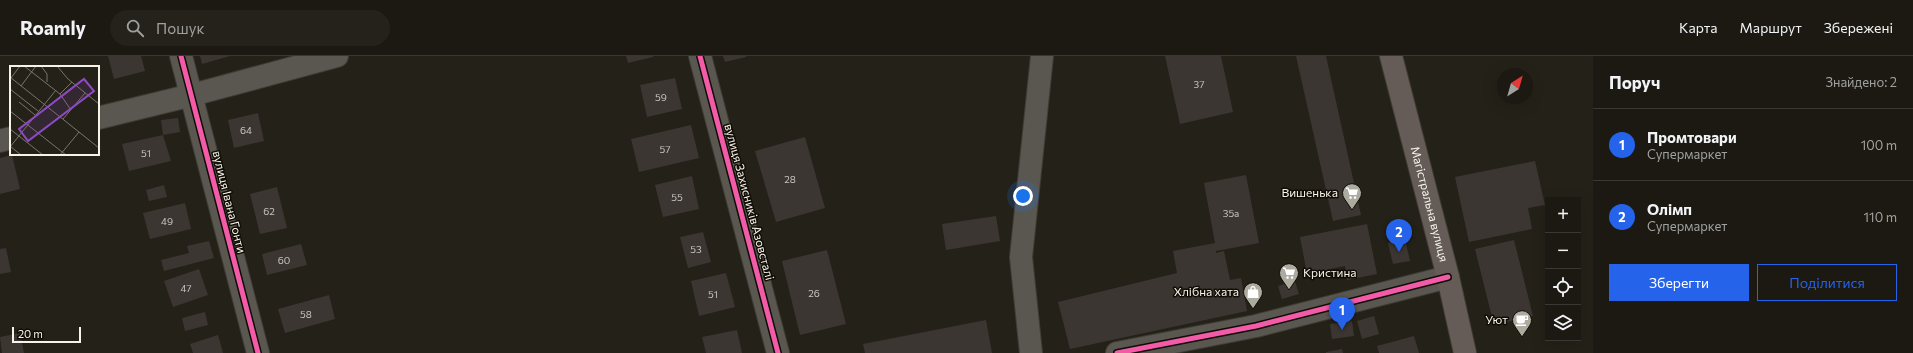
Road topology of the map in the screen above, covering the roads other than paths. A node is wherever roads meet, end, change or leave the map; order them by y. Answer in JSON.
{"nodes":[{"id":1,"x":181,"y":56,"type":"edge"},
{"id":2,"x":337,"y":56,"type":"edge"},
{"id":3,"x":700,"y":56,"type":"edge"},
{"id":4,"x":1042,"y":56,"type":"edge"},
{"id":5,"x":1390,"y":56,"type":"edge"},
{"id":6,"x":192,"y":95,"type":"junction"},
{"id":7,"x":99,"y":118,"type":"edge"},
{"id":8,"x":10,"y":138,"type":"edge"},
{"id":9,"x":0,"y":141,"type":"edge"},
{"id":10,"x":1448,"y":277,"type":"junction"},
{"id":11,"x":258,"y":353,"type":"edge"},
{"id":12,"x":778,"y":353,"type":"edge"},
{"id":13,"x":1031,"y":353,"type":"edge"},
{"id":14,"x":1117,"y":353,"type":"edge"},
{"id":15,"x":1465,"y":353,"type":"edge"}],
"edges":[{"from":1,"to":6,"type":"street","name":"вулиця Івана Гонти"},
{"from":2,"to":6,"type":"street"},
{"from":3,"to":12,"type":"street","name":"вулиця Захисників Азовсталі"},
{"from":4,"to":13,"type":"street"},
{"from":5,"to":10,"type":"main road","name":"Магістральна вулиця"},
{"from":6,"to":7,"type":"street"},
{"from":6,"to":11,"type":"street","name":"вулиця Івана Гонти"},
{"from":8,"to":9,"type":"street"},
{"from":10,"to":14,"type":"street"},
{"from":10,"to":15,"type":"main road","name":"Магістральна вулиця"}]}
